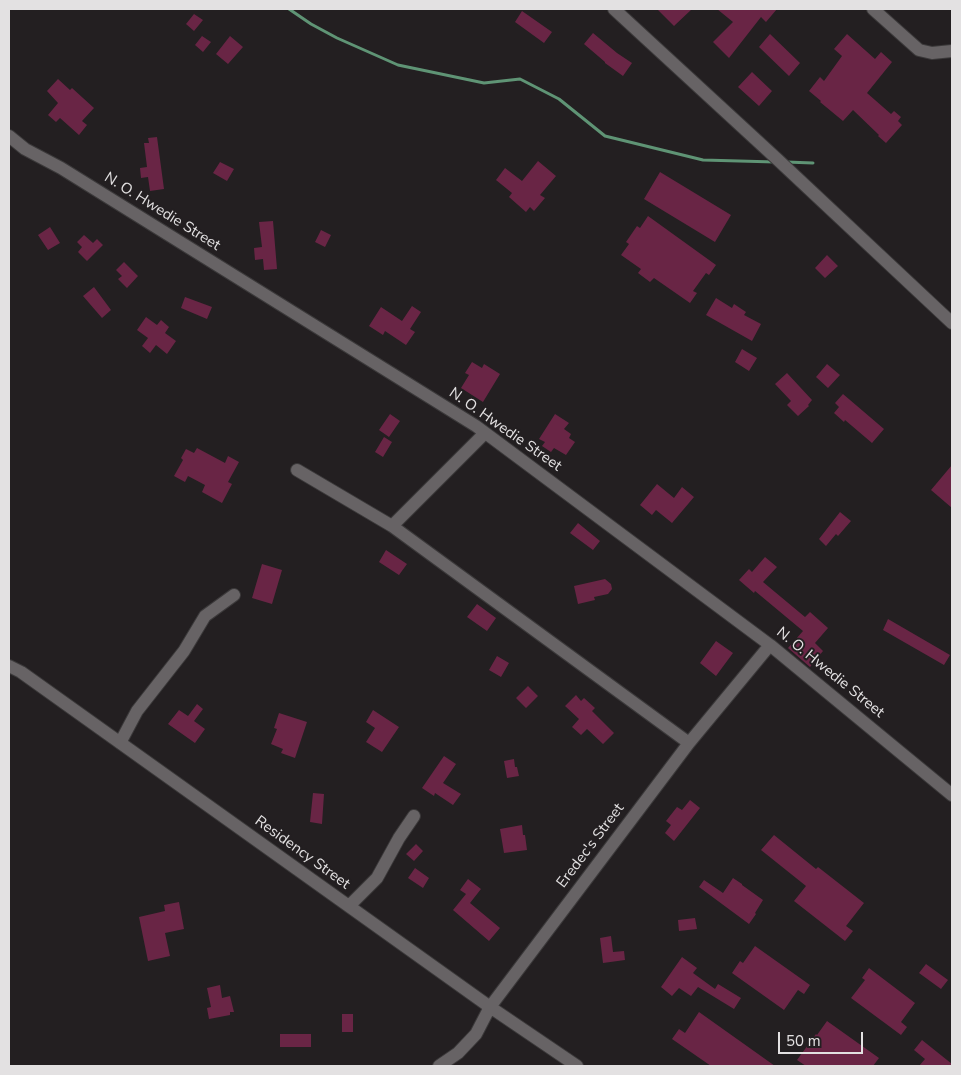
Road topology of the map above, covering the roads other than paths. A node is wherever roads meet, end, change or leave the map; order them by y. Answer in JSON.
{"nodes":[{"id":1,"x":614,"y":9,"type":"edge"},
{"id":2,"x":873,"y":9,"type":"edge"},
{"id":3,"x":952,"y":50,"type":"edge"},
{"id":4,"x":9,"y":136,"type":"edge"},
{"id":5,"x":952,"y":324,"type":"edge"},
{"id":6,"x":485,"y":433,"type":"junction"},
{"id":7,"x":297,"y":470,"type":"dead end"},
{"id":8,"x":392,"y":526,"type":"junction"},
{"id":9,"x":234,"y":595,"type":"dead end"},
{"id":10,"x":770,"y":645,"type":"junction"},
{"id":11,"x":9,"y":666,"type":"edge"},
{"id":12,"x":120,"y":743,"type":"junction"},
{"id":13,"x":689,"y":743,"type":"junction"},
{"id":14,"x":952,"y":794,"type":"edge"},
{"id":15,"x":414,"y":816,"type":"dead end"},
{"id":16,"x":349,"y":906,"type":"junction"},
{"id":17,"x":490,"y":1007,"type":"junction"},
{"id":18,"x":439,"y":1066,"type":"edge"},
{"id":19,"x":577,"y":1066,"type":"edge"}],
"edges":[{"from":1,"to":5,"type":"street"},
{"from":2,"to":3,"type":"street"},
{"from":4,"to":6,"type":"street","name":"N. O. Hwedie Street"},
{"from":6,"to":8,"type":"street"},
{"from":6,"to":10,"type":"street","name":"N. O. Hwedie Street"},
{"from":7,"to":8,"type":"street"},
{"from":8,"to":13,"type":"street"},
{"from":9,"to":12,"type":"street"},
{"from":10,"to":13,"type":"street","name":"Eredec's Street"},
{"from":10,"to":14,"type":"street","name":"N. O. Hwedie Street"},
{"from":11,"to":12,"type":"street","name":"Residency Street"},
{"from":12,"to":16,"type":"street","name":"Residency Street"},
{"from":13,"to":17,"type":"street","name":"Eredec's Street"},
{"from":15,"to":16,"type":"street"},
{"from":16,"to":17,"type":"street","name":"Residency Street"},
{"from":17,"to":18,"type":"street","name":"Eredec's Street"},
{"from":17,"to":19,"type":"street","name":"Residency Street"}]}
